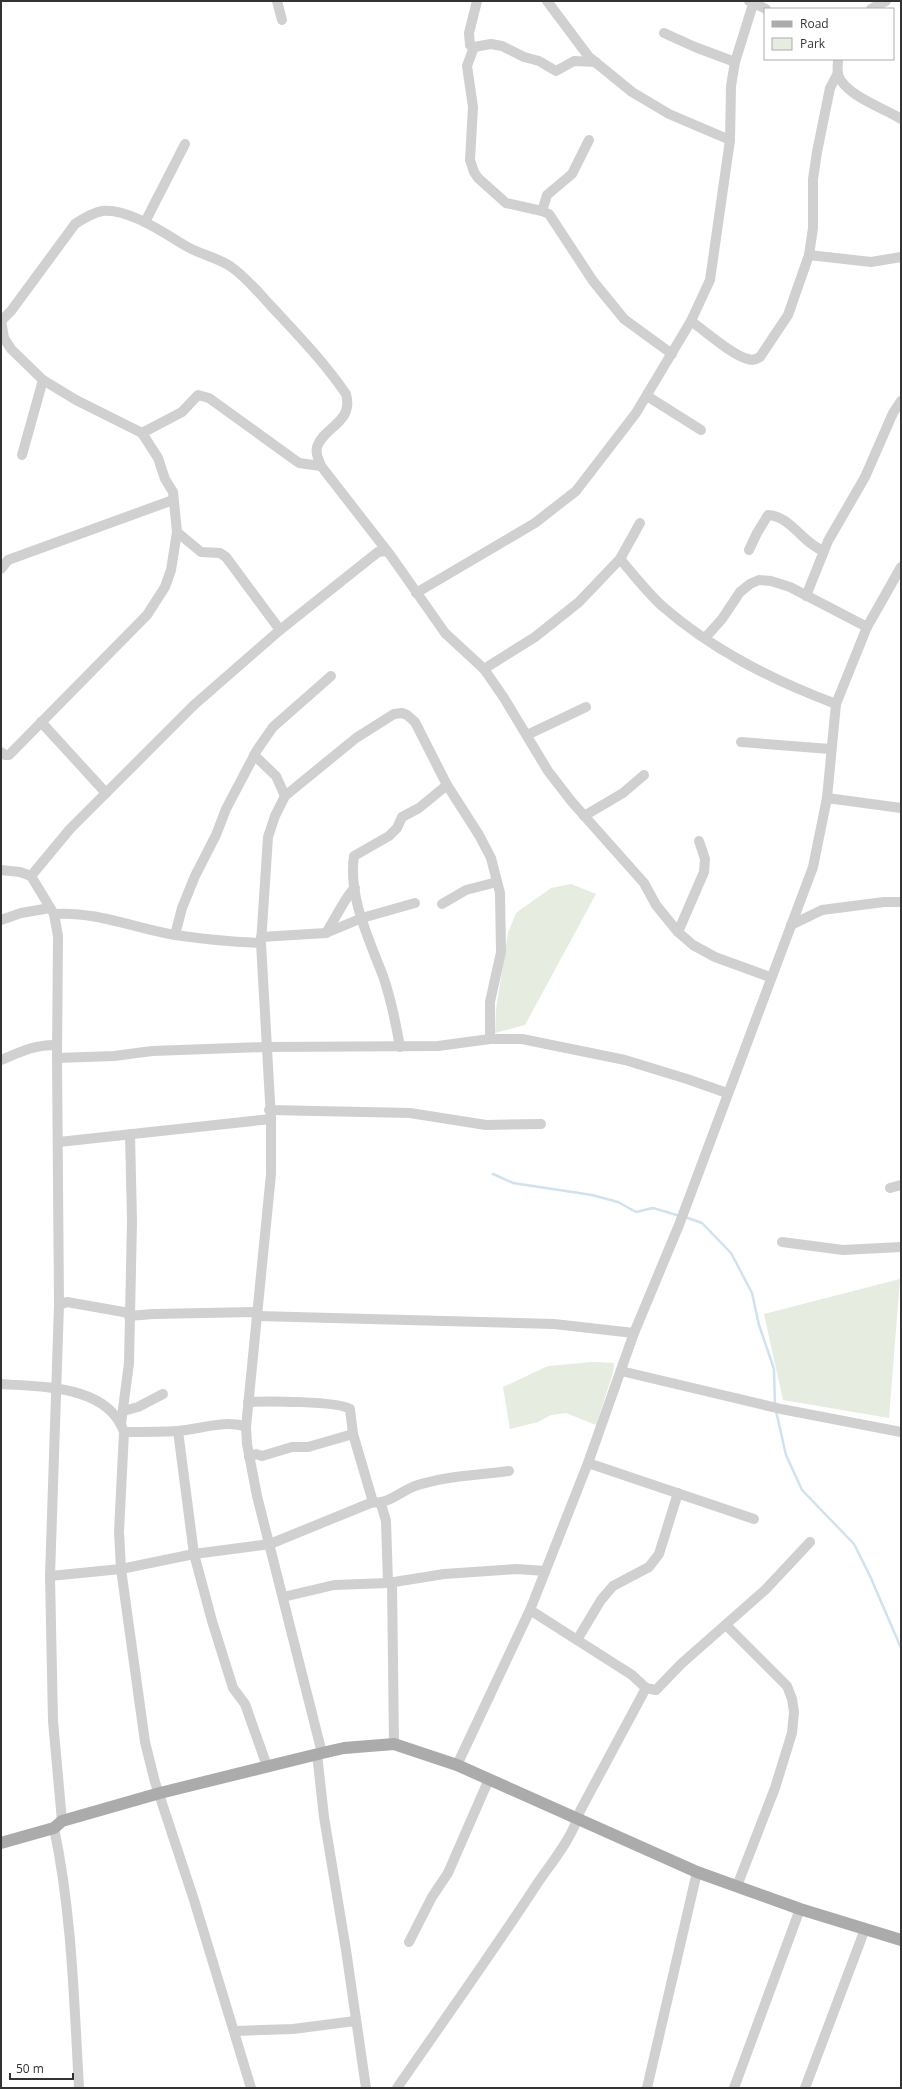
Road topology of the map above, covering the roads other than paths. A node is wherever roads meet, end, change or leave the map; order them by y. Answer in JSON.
{"nodes":[{"id":1,"x":277,"y":1,"type":"edge"},
{"id":2,"x":477,"y":1,"type":"edge"},
{"id":3,"x":547,"y":1,"type":"edge"},
{"id":4,"x":886,"y":1,"type":"edge"},
{"id":5,"x":752,"y":2,"type":"edge"},
{"id":6,"x":764,"y":8,"type":"edge"},
{"id":7,"x":873,"y":8,"type":"edge"},
{"id":8,"x":282,"y":20,"type":"dead end"},
{"id":9,"x":664,"y":33,"type":"dead end"},
{"id":10,"x":474,"y":47,"type":"junction"},
{"id":11,"x":838,"y":60,"type":"edge"},
{"id":12,"x":596,"y":62,"type":"junction"},
{"id":13,"x":735,"y":62,"type":"junction"},
{"id":14,"x":838,"y":73,"type":"junction"},
{"id":15,"x":901,"y":119,"type":"edge"},
{"id":16,"x":589,"y":140,"type":"dead end"},
{"id":17,"x":730,"y":140,"type":"junction"},
{"id":18,"x":185,"y":144,"type":"dead end"},
{"id":19,"x":542,"y":211,"type":"junction"},
{"id":20,"x":145,"y":222,"type":"junction"},
{"id":21,"x":809,"y":255,"type":"junction"},
{"id":22,"x":901,"y":257,"type":"edge"},
{"id":23,"x":1,"y":320,"type":"edge"},
{"id":24,"x":691,"y":321,"type":"junction"},
{"id":25,"x":672,"y":354,"type":"junction"},
{"id":26,"x":43,"y":380,"type":"junction"},
{"id":27,"x":647,"y":396,"type":"junction"},
{"id":28,"x":901,"y":401,"type":"edge"},
{"id":29,"x":701,"y":430,"type":"dead end"},
{"id":30,"x":142,"y":433,"type":"junction"},
{"id":31,"x":22,"y":455,"type":"dead end"},
{"id":32,"x":321,"y":466,"type":"junction"},
{"id":33,"x":173,"y":500,"type":"junction"},
{"id":34,"x":640,"y":523,"type":"dead end"},
{"id":35,"x":177,"y":532,"type":"junction"},
{"id":36,"x":749,"y":550,"type":"dead end"},
{"id":37,"x":386,"y":551,"type":"junction"},
{"id":38,"x":824,"y":551,"type":"junction"},
{"id":39,"x":620,"y":559,"type":"junction"},
{"id":40,"x":901,"y":568,"type":"edge"},
{"id":41,"x":1,"y":569,"type":"edge"},
{"id":42,"x":416,"y":593,"type":"junction"},
{"id":43,"x":806,"y":596,"type":"junction"},
{"id":44,"x":867,"y":627,"type":"junction"},
{"id":45,"x":280,"y":630,"type":"junction"},
{"id":46,"x":705,"y":638,"type":"junction"},
{"id":47,"x":484,"y":669,"type":"junction"},
{"id":48,"x":331,"y":676,"type":"dead end"},
{"id":49,"x":836,"y":704,"type":"junction"},
{"id":50,"x":586,"y":707,"type":"dead end"},
{"id":51,"x":41,"y":722,"type":"junction"},
{"id":52,"x":527,"y":735,"type":"junction"},
{"id":53,"x":742,"y":742,"type":"dead end"},
{"id":54,"x":830,"y":749,"type":"junction"},
{"id":55,"x":1,"y":752,"type":"edge"},
{"id":56,"x":254,"y":755,"type":"junction"},
{"id":57,"x":644,"y":775,"type":"dead end"},
{"id":58,"x":278,"y":778,"type":"junction"},
{"id":59,"x":305,"y":779,"type":"junction"},
{"id":60,"x":447,"y":785,"type":"junction"},
{"id":61,"x":106,"y":793,"type":"junction"},
{"id":62,"x":285,"y":796,"type":"junction"},
{"id":63,"x":827,"y":798,"type":"junction"},
{"id":64,"x":901,"y":808,"type":"edge"},
{"id":65,"x":584,"y":816,"type":"junction"},
{"id":66,"x":699,"y":842,"type":"dead end"},
{"id":67,"x":1,"y":870,"type":"edge"},
{"id":68,"x":31,"y":876,"type":"junction"},
{"id":69,"x":497,"y":882,"type":"junction"},
{"id":70,"x":355,"y":888,"type":"junction"},
{"id":71,"x":900,"y":900,"type":"edge"},
{"id":72,"x":415,"y":903,"type":"dead end"},
{"id":73,"x":442,"y":904,"type":"dead end"},
{"id":74,"x":52,"y":911,"type":"junction"},
{"id":75,"x":362,"y":918,"type":"junction"},
{"id":76,"x":1,"y":920,"type":"edge"},
{"id":77,"x":790,"y":924,"type":"junction"},
{"id":78,"x":678,"y":932,"type":"junction"},
{"id":79,"x":326,"y":933,"type":"junction"},
{"id":80,"x":175,"y":935,"type":"junction"},
{"id":81,"x":261,"y":940,"type":"junction"},
{"id":82,"x":770,"y":977,"type":"junction"},
{"id":83,"x":490,"y":1039,"type":"junction"},
{"id":84,"x":57,"y":1045,"type":"junction"},
{"id":85,"x":266,"y":1047,"type":"junction"},
{"id":86,"x":400,"y":1048,"type":"junction"},
{"id":87,"x":57,"y":1058,"type":"junction"},
{"id":88,"x":1,"y":1060,"type":"edge"},
{"id":89,"x":727,"y":1093,"type":"junction"},
{"id":90,"x":270,"y":1114,"type":"junction"},
{"id":91,"x":542,"y":1124,"type":"dead end"},
{"id":92,"x":130,"y":1134,"type":"junction"},
{"id":93,"x":58,"y":1142,"type":"junction"},
{"id":94,"x":901,"y":1185,"type":"edge"},
{"id":95,"x":890,"y":1188,"type":"dead end"},
{"id":96,"x":782,"y":1242,"type":"dead end"},
{"id":97,"x":901,"y":1247,"type":"edge"},
{"id":98,"x":59,"y":1305,"type":"junction"},
{"id":99,"x":257,"y":1314,"type":"junction"},
{"id":100,"x":129,"y":1315,"type":"junction"},
{"id":101,"x":634,"y":1333,"type":"junction"},
{"id":102,"x":621,"y":1372,"type":"junction"},
{"id":103,"x":1,"y":1384,"type":"edge"},
{"id":104,"x":57,"y":1389,"type":"junction"},
{"id":105,"x":163,"y":1394,"type":"dead end"},
{"id":106,"x":248,"y":1402,"type":"junction"},
{"id":107,"x":123,"y":1411,"type":"junction"},
{"id":108,"x":246,"y":1427,"type":"junction"},
{"id":109,"x":122,"y":1428,"type":"junction"},
{"id":110,"x":178,"y":1431,"type":"junction"},
{"id":111,"x":901,"y":1432,"type":"edge"},
{"id":112,"x":353,"y":1434,"type":"junction"},
{"id":113,"x":249,"y":1457,"type":"junction"},
{"id":114,"x":588,"y":1463,"type":"junction"},
{"id":115,"x":509,"y":1471,"type":"dead end"},
{"id":116,"x":678,"y":1493,"type":"junction"},
{"id":117,"x":377,"y":1503,"type":"junction"},
{"id":118,"x":754,"y":1519,"type":"dead end"},
{"id":119,"x":810,"y":1542,"type":"dead end"},
{"id":120,"x":270,"y":1544,"type":"junction"},
{"id":121,"x":194,"y":1554,"type":"junction"},
{"id":122,"x":121,"y":1569,"type":"junction"},
{"id":123,"x":545,"y":1571,"type":"junction"},
{"id":124,"x":50,"y":1576,"type":"junction"},
{"id":125,"x":390,"y":1582,"type":"junction"},
{"id":126,"x":283,"y":1597,"type":"junction"},
{"id":127,"x":530,"y":1610,"type":"junction"},
{"id":128,"x":726,"y":1625,"type":"junction"},
{"id":129,"x":576,"y":1640,"type":"junction"},
{"id":130,"x":646,"y":1688,"type":"junction"},
{"id":131,"x":394,"y":1744,"type":"junction"},
{"id":132,"x":320,"y":1754,"type":"junction"},
{"id":133,"x":457,"y":1765,"type":"junction"},
{"id":134,"x":267,"y":1766,"type":"junction"},
{"id":135,"x":489,"y":1779,"type":"junction"},
{"id":136,"x":160,"y":1793,"type":"junction"},
{"id":137,"x":578,"y":1820,"type":"junction"},
{"id":138,"x":58,"y":1824,"type":"junction"},
{"id":139,"x":1,"y":1843,"type":"edge"},
{"id":140,"x":698,"y":1872,"type":"junction"},
{"id":141,"x":737,"y":1886,"type":"junction"},
{"id":142,"x":800,"y":1909,"type":"junction"},
{"id":143,"x":865,"y":1929,"type":"junction"},
{"id":144,"x":901,"y":1940,"type":"edge"},
{"id":145,"x":409,"y":1942,"type":"dead end"},
{"id":146,"x":355,"y":2021,"type":"junction"},
{"id":147,"x":235,"y":2031,"type":"junction"},
{"id":148,"x":79,"y":2088,"type":"edge"},
{"id":149,"x":251,"y":2088,"type":"edge"},
{"id":150,"x":366,"y":2088,"type":"edge"},
{"id":151,"x":397,"y":2088,"type":"edge"},
{"id":152,"x":647,"y":2088,"type":"edge"},
{"id":153,"x":734,"y":2088,"type":"edge"},
{"id":154,"x":805,"y":2088,"type":"edge"}],
"edges":[{"from":1,"to":8,"type":"street"},
{"from":2,"to":10,"type":"street"},
{"from":3,"to":12,"type":"street"},
{"from":4,"to":7,"type":"street"},
{"from":5,"to":6,"type":"street"},
{"from":5,"to":13,"type":"street"},
{"from":9,"to":13,"type":"street"},
{"from":10,"to":12,"type":"street"},
{"from":10,"to":19,"type":"street"},
{"from":11,"to":14,"type":"street"},
{"from":12,"to":17,"type":"street"},
{"from":13,"to":17,"type":"street"},
{"from":14,"to":15,"type":"street"},
{"from":14,"to":21,"type":"street"},
{"from":16,"to":19,"type":"street"},
{"from":17,"to":24,"type":"street"},
{"from":18,"to":20,"type":"street"},
{"from":19,"to":25,"type":"street"},
{"from":20,"to":23,"type":"street"},
{"from":20,"to":32,"type":"street"},
{"from":21,"to":22,"type":"street"},
{"from":21,"to":24,"type":"street"},
{"from":23,"to":26,"type":"street"},
{"from":24,"to":25,"type":"street"},
{"from":25,"to":27,"type":"street"},
{"from":26,"to":30,"type":"street"},
{"from":26,"to":31,"type":"street"},
{"from":27,"to":29,"type":"street"},
{"from":27,"to":42,"type":"street"},
{"from":28,"to":38,"type":"street"},
{"from":30,"to":32,"type":"street"},
{"from":30,"to":33,"type":"street"},
{"from":32,"to":37,"type":"street"},
{"from":33,"to":35,"type":"street"},
{"from":33,"to":41,"type":"street"},
{"from":34,"to":39,"type":"street"},
{"from":35,"to":45,"type":"street"},
{"from":35,"to":51,"type":"street"},
{"from":36,"to":38,"type":"street"},
{"from":37,"to":42,"type":"street"},
{"from":37,"to":45,"type":"street"},
{"from":38,"to":43,"type":"street"},
{"from":39,"to":46,"type":"street"},
{"from":39,"to":47,"type":"street"},
{"from":40,"to":44,"type":"street"},
{"from":42,"to":47,"type":"street"},
{"from":43,"to":44,"type":"street"},
{"from":43,"to":46,"type":"street"},
{"from":44,"to":49,"type":"street"},
{"from":45,"to":61,"type":"street"},
{"from":46,"to":49,"type":"street"},
{"from":47,"to":52,"type":"street"},
{"from":48,"to":56,"type":"street"},
{"from":49,"to":54,"type":"street"},
{"from":50,"to":52,"type":"street"},
{"from":51,"to":55,"type":"street"},
{"from":51,"to":61,"type":"street"},
{"from":52,"to":65,"type":"street"},
{"from":53,"to":54,"type":"street"},
{"from":54,"to":63,"type":"street"},
{"from":56,"to":58,"type":"street"},
{"from":56,"to":80,"type":"street"},
{"from":57,"to":65,"type":"street"},
{"from":58,"to":59,"type":"street"},
{"from":58,"to":62,"type":"street"},
{"from":59,"to":60,"type":"street"},
{"from":59,"to":62,"type":"street"},
{"from":60,"to":69,"type":"street"},
{"from":60,"to":70,"type":"street"},
{"from":61,"to":68,"type":"street"},
{"from":62,"to":81,"type":"street"},
{"from":63,"to":64,"type":"street"},
{"from":63,"to":77,"type":"street"},
{"from":65,"to":78,"type":"street"},
{"from":66,"to":78,"type":"street"},
{"from":67,"to":68,"type":"street"},
{"from":68,"to":74,"type":"street"},
{"from":69,"to":73,"type":"street"},
{"from":69,"to":83,"type":"street"},
{"from":70,"to":75,"type":"street"},
{"from":70,"to":79,"type":"street"},
{"from":71,"to":77,"type":"street"},
{"from":72,"to":75,"type":"street"},
{"from":74,"to":76,"type":"street"},
{"from":74,"to":80,"type":"street"},
{"from":74,"to":84,"type":"street"},
{"from":75,"to":79,"type":"street"},
{"from":75,"to":86,"type":"street"},
{"from":77,"to":82,"type":"street"},
{"from":78,"to":82,"type":"street"},
{"from":79,"to":81,"type":"street"},
{"from":80,"to":81,"type":"street"},
{"from":81,"to":85,"type":"street"},
{"from":82,"to":89,"type":"street"},
{"from":83,"to":86,"type":"street"},
{"from":83,"to":89,"type":"street"},
{"from":84,"to":87,"type":"street"},
{"from":84,"to":88,"type":"street"},
{"from":85,"to":86,"type":"street"},
{"from":85,"to":87,"type":"street"},
{"from":85,"to":90,"type":"street"},
{"from":87,"to":93,"type":"street"},
{"from":89,"to":101,"type":"street"},
{"from":90,"to":91,"type":"street"},
{"from":90,"to":92,"type":"street"},
{"from":90,"to":99,"type":"street"},
{"from":92,"to":93,"type":"street"},
{"from":92,"to":100,"type":"street"},
{"from":93,"to":98,"type":"street"},
{"from":94,"to":95,"type":"street"},
{"from":96,"to":97,"type":"street"},
{"from":98,"to":100,"type":"street"},
{"from":98,"to":104,"type":"street"},
{"from":99,"to":100,"type":"street"},
{"from":99,"to":101,"type":"street"},
{"from":99,"to":106,"type":"street"},
{"from":100,"to":107,"type":"street"},
{"from":101,"to":102,"type":"street"},
{"from":102,"to":111,"type":"street"},
{"from":102,"to":114,"type":"street"},
{"from":103,"to":104,"type":"street"},
{"from":104,"to":109,"type":"street"},
{"from":104,"to":124,"type":"street"},
{"from":105,"to":107,"type":"street"},
{"from":106,"to":108,"type":"street"},
{"from":106,"to":112,"type":"street"},
{"from":107,"to":109,"type":"street"},
{"from":108,"to":110,"type":"street"},
{"from":108,"to":113,"type":"street"},
{"from":109,"to":110,"type":"street"},
{"from":109,"to":122,"type":"street"},
{"from":110,"to":121,"type":"street"},
{"from":112,"to":113,"type":"street"},
{"from":112,"to":117,"type":"street"},
{"from":113,"to":120,"type":"street"},
{"from":114,"to":116,"type":"street"},
{"from":114,"to":123,"type":"street"},
{"from":115,"to":117,"type":"street"},
{"from":116,"to":118,"type":"street"},
{"from":116,"to":129,"type":"street"},
{"from":117,"to":120,"type":"street"},
{"from":117,"to":125,"type":"street"},
{"from":119,"to":128,"type":"street"},
{"from":120,"to":121,"type":"street"},
{"from":120,"to":126,"type":"street"},
{"from":121,"to":122,"type":"street"},
{"from":121,"to":134,"type":"street"},
{"from":122,"to":124,"type":"street"},
{"from":122,"to":136,"type":"street"},
{"from":123,"to":125,"type":"street"},
{"from":123,"to":127,"type":"street"},
{"from":124,"to":138,"type":"street"},
{"from":125,"to":126,"type":"street"},
{"from":125,"to":131,"type":"street"},
{"from":126,"to":132,"type":"street"},
{"from":127,"to":129,"type":"street"},
{"from":127,"to":133,"type":"street"},
{"from":128,"to":130,"type":"street"},
{"from":128,"to":141,"type":"street"},
{"from":129,"to":130,"type":"street"},
{"from":130,"to":137,"type":"street"},
{"from":131,"to":132,"type":"main road"},
{"from":131,"to":133,"type":"main road"},
{"from":132,"to":134,"type":"main road"},
{"from":132,"to":146,"type":"street"},
{"from":133,"to":135,"type":"main road"},
{"from":134,"to":136,"type":"main road"},
{"from":135,"to":137,"type":"main road"},
{"from":135,"to":145,"type":"street"},
{"from":136,"to":138,"type":"main road"},
{"from":136,"to":147,"type":"street"},
{"from":137,"to":140,"type":"main road"},
{"from":137,"to":151,"type":"street"},
{"from":138,"to":139,"type":"main road"},
{"from":138,"to":148,"type":"street"},
{"from":140,"to":141,"type":"main road"},
{"from":140,"to":152,"type":"street"},
{"from":141,"to":142,"type":"main road"},
{"from":142,"to":143,"type":"main road"},
{"from":142,"to":153,"type":"street"},
{"from":143,"to":144,"type":"main road"},
{"from":143,"to":154,"type":"street"},
{"from":146,"to":147,"type":"street"},
{"from":146,"to":150,"type":"street"},
{"from":147,"to":149,"type":"street"}]}
